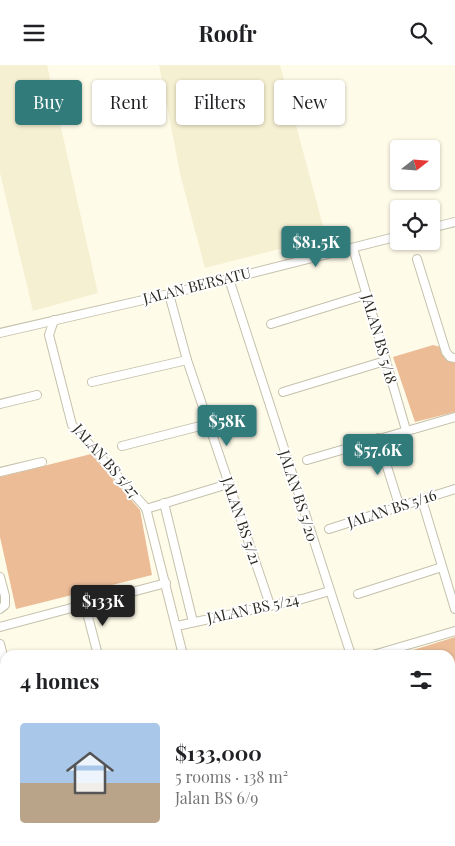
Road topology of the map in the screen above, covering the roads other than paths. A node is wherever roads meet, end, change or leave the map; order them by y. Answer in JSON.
{"nodes":[{"id":1,"x":455,"y":222,"type":"edge"},
{"id":2,"x":440,"y":226,"type":"edge"},
{"id":3,"x":390,"y":238,"type":"edge"},
{"id":4,"x":353,"y":248,"type":"junction"},
{"id":5,"x":418,"y":259,"type":"dead end"},
{"id":6,"x":228,"y":279,"type":"junction"},
{"id":7,"x":169,"y":294,"type":"junction"},
{"id":8,"x":365,"y":295,"type":"junction"},
{"id":9,"x":54,"y":320,"type":"junction"},
{"id":10,"x":271,"y":324,"type":"dead end"},
{"id":11,"x":0,"y":333,"type":"edge"},
{"id":12,"x":455,"y":358,"type":"edge"},
{"id":13,"x":187,"y":360,"type":"junction"},
{"id":14,"x":385,"y":361,"type":"junction"},
{"id":15,"x":92,"y":382,"type":"dead end"},
{"id":16,"x":283,"y":392,"type":"dead end"},
{"id":17,"x":37,"y":395,"type":"dead end"},
{"id":18,"x":0,"y":404,"type":"edge"},
{"id":19,"x":455,"y":417,"type":"edge"},
{"id":20,"x":208,"y":424,"type":"junction"},
{"id":21,"x":406,"y":430,"type":"junction"},
{"id":22,"x":378,"y":439,"type":"junction"},
{"id":23,"x":122,"y":446,"type":"dead end"},
{"id":24,"x":307,"y":460,"type":"dead end"},
{"id":25,"x":42,"y":462,"type":"dead end"},
{"id":26,"x":0,"y":472,"type":"edge"},
{"id":27,"x":228,"y":484,"type":"junction"},
{"id":28,"x":455,"y":489,"type":"edge"},
{"id":29,"x":422,"y":500,"type":"junction"},
{"id":30,"x":164,"y":503,"type":"junction"},
{"id":31,"x":400,"y":508,"type":"junction"},
{"id":32,"x":146,"y":509,"type":"junction"},
{"id":33,"x":329,"y":529,"type":"dead end"},
{"id":34,"x":442,"y":567,"type":"junction"},
{"id":35,"x":0,"y":577,"type":"edge"},
{"id":36,"x":166,"y":583,"type":"junction"},
{"id":37,"x":330,"y":591,"type":"junction"},
{"id":38,"x":358,"y":594,"type":"dead end"},
{"id":39,"x":85,"y":605,"type":"junction"},
{"id":40,"x":270,"y":605,"type":"junction"},
{"id":41,"x":2,"y":607,"type":"edge"},
{"id":42,"x":455,"y":609,"type":"edge"},
{"id":43,"x":193,"y":622,"type":"junction"},
{"id":44,"x":177,"y":626,"type":"junction"},
{"id":45,"x":0,"y":627,"type":"edge"},
{"id":46,"x":455,"y":631,"type":"edge"},
{"id":47,"x":97,"y":650,"type":"edge"},
{"id":48,"x":182,"y":650,"type":"edge"},
{"id":49,"x":347,"y":650,"type":"edge"},
{"id":50,"x":390,"y":650,"type":"edge"}],
"edges":[{"from":1,"to":2,"type":"street"},
{"from":3,"to":4,"type":"street","name":"JALAN BERSATU"},
{"from":4,"to":6,"type":"street","name":"JALAN BERSATU"},
{"from":4,"to":8,"type":"street","name":"JALAN BS 5/18"},
{"from":5,"to":12,"type":"street"},
{"from":6,"to":7,"type":"street","name":"JALAN BERSATU"},
{"from":6,"to":37,"type":"street","name":"JALAN BS 5/20"},
{"from":7,"to":9,"type":"street","name":"JALAN BERSATU"},
{"from":7,"to":13,"type":"street","name":"JALAN BS 5/21"},
{"from":8,"to":10,"type":"street"},
{"from":8,"to":14,"type":"street","name":"JALAN BS 5/18"},
{"from":9,"to":11,"type":"street"},
{"from":9,"to":32,"type":"street","name":"JALAN BS 5/27"},
{"from":13,"to":15,"type":"street"},
{"from":13,"to":20,"type":"street","name":"JALAN BS 5/21"},
{"from":14,"to":16,"type":"street"},
{"from":14,"to":21,"type":"street","name":"JALAN BS 5/18"},
{"from":17,"to":18,"type":"street"},
{"from":19,"to":21,"type":"street"},
{"from":20,"to":23,"type":"street"},
{"from":20,"to":27,"type":"street","name":"JALAN BS 5/21"},
{"from":21,"to":22,"type":"street"},
{"from":22,"to":24,"type":"street"},
{"from":22,"to":31,"type":"street"},
{"from":25,"to":26,"type":"street"},
{"from":27,"to":30,"type":"street"},
{"from":27,"to":40,"type":"street","name":"JALAN BS 5/21"},
{"from":28,"to":29,"type":"street","name":"JALAN BS 5/16"},
{"from":29,"to":31,"type":"street","name":"JALAN BS 5/16"},
{"from":29,"to":34,"type":"street"},
{"from":30,"to":32,"type":"street"},
{"from":30,"to":43,"type":"street"},
{"from":31,"to":33,"type":"street","name":"JALAN BS 5/16"},
{"from":32,"to":36,"type":"street","name":"JALAN BS 5/27"},
{"from":34,"to":38,"type":"street"},
{"from":34,"to":42,"type":"street"},
{"from":35,"to":41,"type":"street"},
{"from":36,"to":39,"type":"street"},
{"from":36,"to":44,"type":"street","name":"JALAN BS 5/27"},
{"from":37,"to":40,"type":"street","name":"JALAN BS 5/24"},
{"from":37,"to":49,"type":"street","name":"JALAN BS 5/20"},
{"from":39,"to":45,"type":"street"},
{"from":39,"to":47,"type":"street"},
{"from":40,"to":43,"type":"street","name":"JALAN BS 5/24"},
{"from":43,"to":44,"type":"street","name":"JALAN BS 5/24"},
{"from":44,"to":48,"type":"street","name":"JALAN BS 5/27"},
{"from":46,"to":50,"type":"street"}]}
